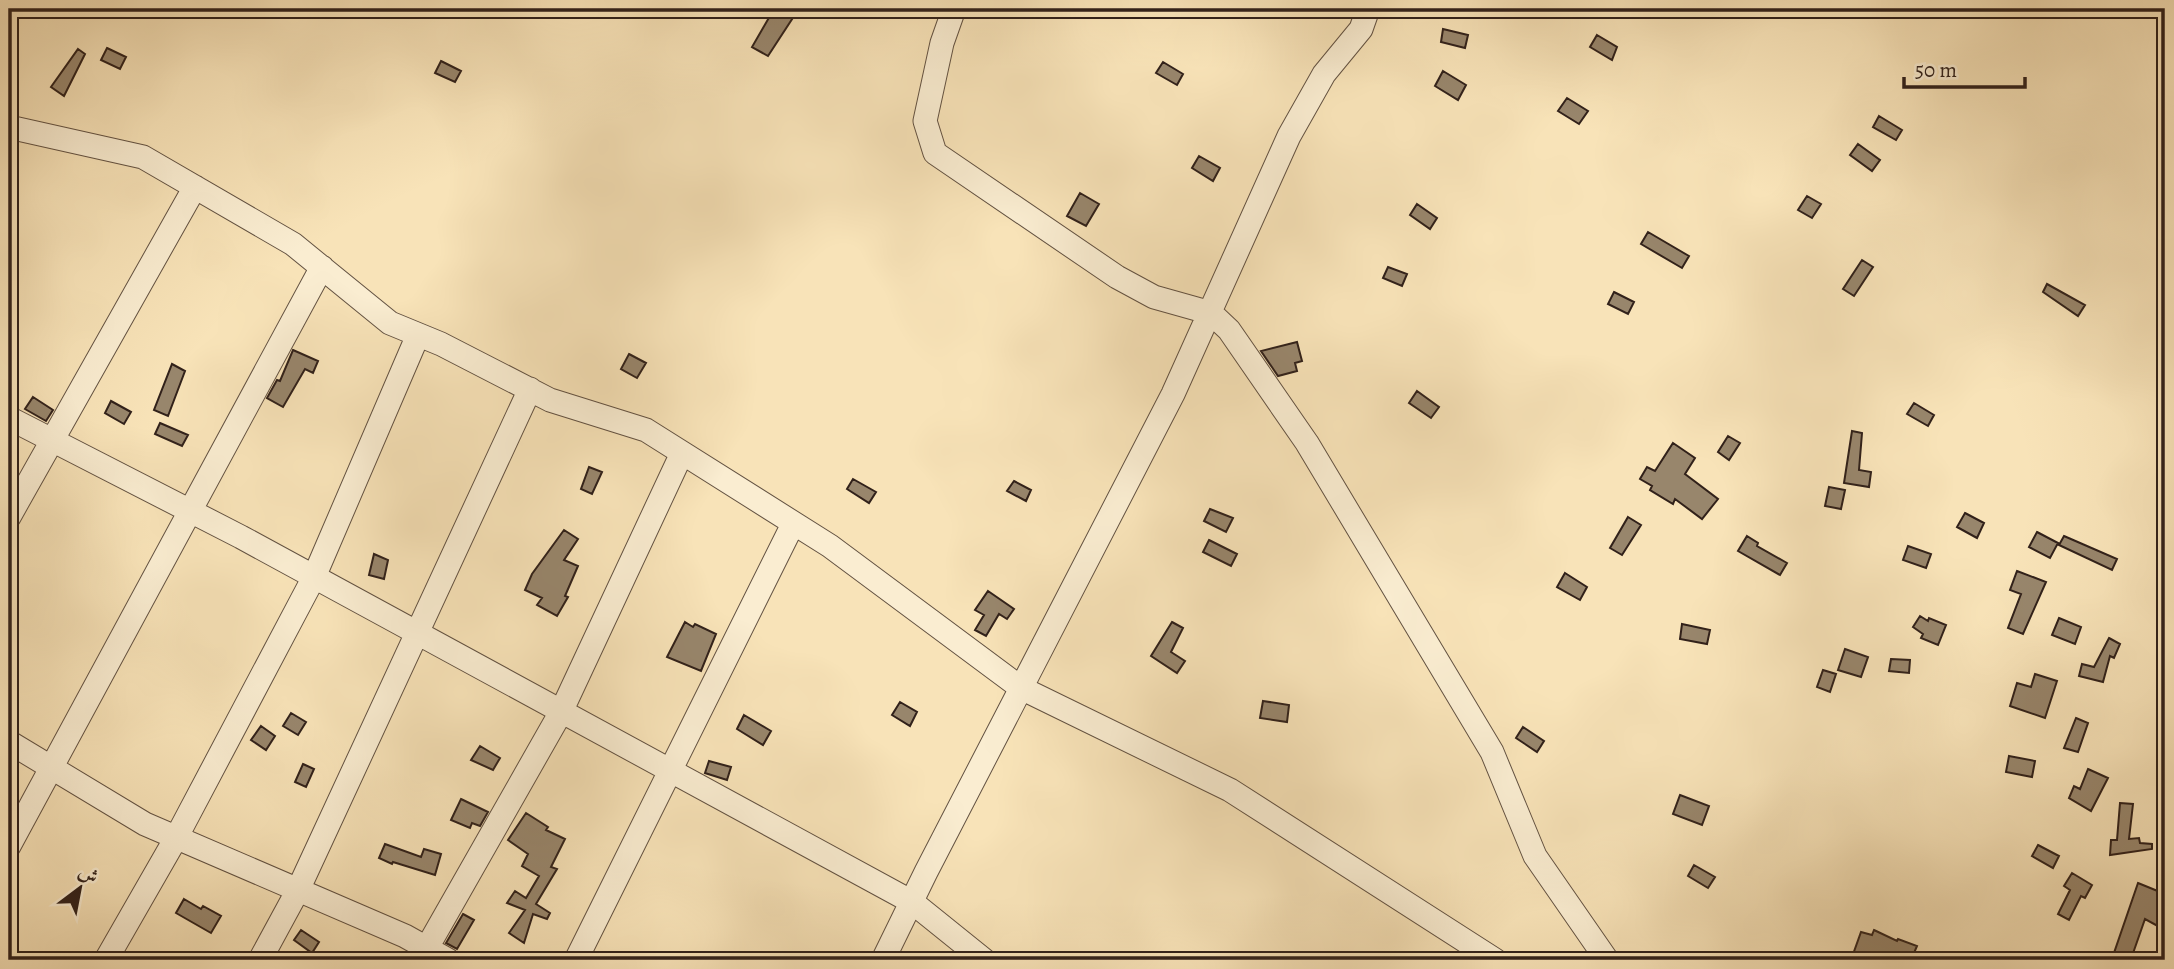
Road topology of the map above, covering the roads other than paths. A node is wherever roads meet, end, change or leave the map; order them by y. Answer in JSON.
{"nodes":[{"id":1,"x":954,"y":9,"type":"edge"},
{"id":2,"x":1368,"y":9,"type":"edge"},
{"id":3,"x":9,"y":127,"type":"edge"},
{"id":4,"x":195,"y":187,"type":"junction"},
{"id":5,"x":322,"y":267,"type":"junction"},
{"id":6,"x":1211,"y":313,"type":"junction"},
{"id":7,"x":418,"y":335,"type":"junction"},
{"id":8,"x":530,"y":389,"type":"junction"},
{"id":9,"x":9,"y":418,"type":"edge"},
{"id":10,"x":53,"y":441,"type":"junction"},
{"id":11,"x":682,"y":453,"type":"junction"},
{"id":12,"x":190,"y":511,"type":"junction"},
{"id":13,"x":9,"y":517,"type":"edge"},
{"id":14,"x":793,"y":524,"type":"junction"},
{"id":15,"x":314,"y":578,"type":"junction"},
{"id":16,"x":416,"y":632,"type":"junction"},
{"id":17,"x":1021,"y":688,"type":"junction"},
{"id":18,"x":561,"y":712,"type":"junction"},
{"id":19,"x":9,"y":741,"type":"edge"},
{"id":20,"x":52,"y":768,"type":"junction"},
{"id":21,"x":672,"y":772,"type":"junction"},
{"id":22,"x":176,"y":838,"type":"junction"},
{"id":23,"x":9,"y":846,"type":"edge"},
{"id":24,"x":298,"y":890,"type":"junction"},
{"id":25,"x":912,"y":902,"type":"junction"},
{"id":26,"x":423,"y":954,"type":"edge"},
{"id":27,"x":106,"y":960,"type":"edge"},
{"id":28,"x":260,"y":960,"type":"edge"},
{"id":29,"x":448,"y":960,"type":"edge"},
{"id":30,"x":576,"y":960,"type":"edge"},
{"id":31,"x":883,"y":960,"type":"edge"},
{"id":32,"x":984,"y":960,"type":"edge"},
{"id":33,"x":1495,"y":960,"type":"edge"},
{"id":34,"x":1607,"y":960,"type":"edge"}],
"edges":[{"from":1,"to":6,"type":"street"},
{"from":2,"to":6,"type":"street"},
{"from":3,"to":4,"type":"street"},
{"from":4,"to":5,"type":"street"},
{"from":4,"to":10,"type":"street"},
{"from":5,"to":7,"type":"street"},
{"from":5,"to":12,"type":"street"},
{"from":6,"to":17,"type":"street"},
{"from":6,"to":34,"type":"street"},
{"from":7,"to":8,"type":"street"},
{"from":7,"to":15,"type":"street"},
{"from":8,"to":11,"type":"street"},
{"from":8,"to":16,"type":"street"},
{"from":9,"to":10,"type":"street"},
{"from":10,"to":12,"type":"street"},
{"from":10,"to":13,"type":"street"},
{"from":11,"to":14,"type":"street"},
{"from":11,"to":18,"type":"street"},
{"from":12,"to":15,"type":"street"},
{"from":12,"to":20,"type":"street"},
{"from":14,"to":17,"type":"street"},
{"from":14,"to":21,"type":"street"},
{"from":15,"to":16,"type":"street"},
{"from":15,"to":22,"type":"street"},
{"from":16,"to":18,"type":"street"},
{"from":16,"to":24,"type":"street"},
{"from":17,"to":25,"type":"street"},
{"from":17,"to":33,"type":"street"},
{"from":18,"to":21,"type":"street"},
{"from":18,"to":26,"type":"street"},
{"from":19,"to":20,"type":"street"},
{"from":20,"to":22,"type":"street"},
{"from":20,"to":23,"type":"street"},
{"from":21,"to":25,"type":"street"},
{"from":21,"to":30,"type":"street"},
{"from":22,"to":24,"type":"street"},
{"from":22,"to":27,"type":"street"},
{"from":24,"to":26,"type":"street"},
{"from":24,"to":28,"type":"street"},
{"from":25,"to":31,"type":"street"},
{"from":25,"to":32,"type":"street"},
{"from":26,"to":29,"type":"street"}]}
